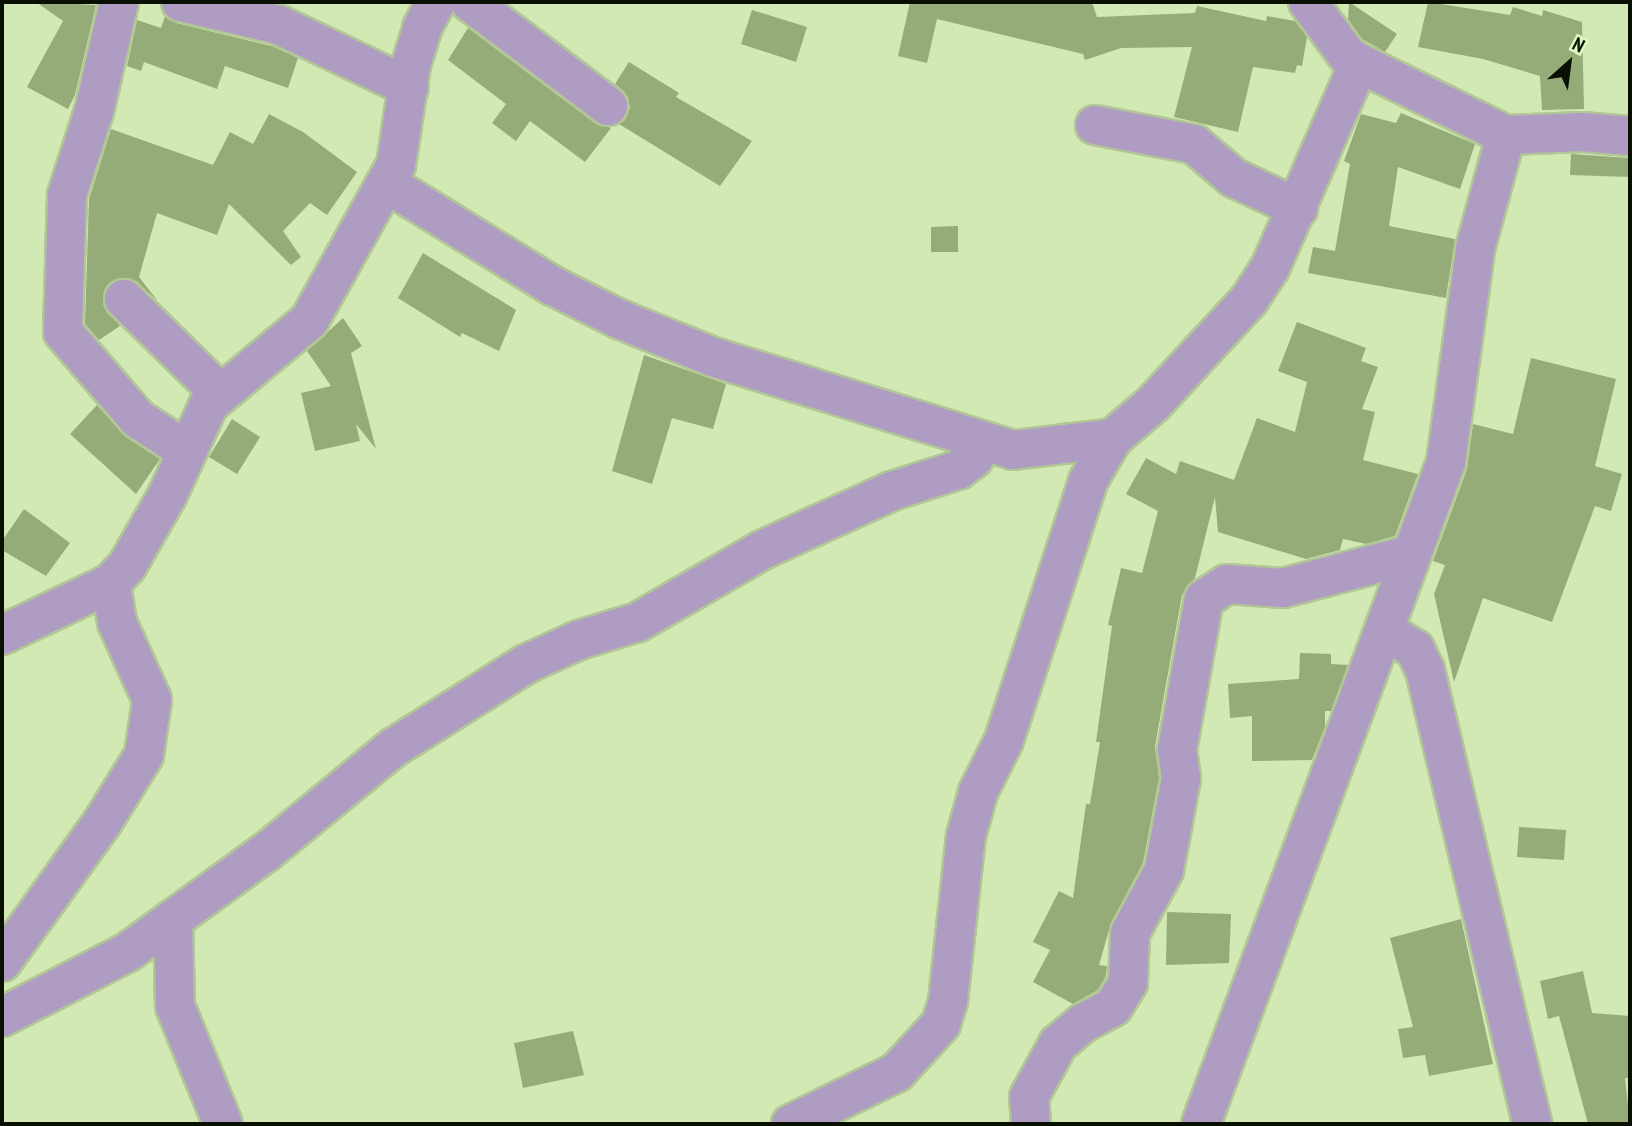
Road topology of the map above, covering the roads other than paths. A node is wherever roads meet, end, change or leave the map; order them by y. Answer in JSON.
{"nodes":[{"id":1,"x":119,"y":2,"type":"edge"},
{"id":2,"x":181,"y":2,"type":"edge"},
{"id":3,"x":436,"y":2,"type":"edge"},
{"id":4,"x":470,"y":2,"type":"edge"},
{"id":5,"x":1308,"y":2,"type":"edge"},
{"id":6,"x":1359,"y":63,"type":"junction"},
{"id":7,"x":409,"y":87,"type":"junction"},
{"id":8,"x":608,"y":106,"type":"dead end"},
{"id":9,"x":1095,"y":125,"type":"dead end"},
{"id":10,"x":1506,"y":135,"type":"junction"},
{"id":11,"x":1630,"y":136,"type":"edge"},
{"id":12,"x":386,"y":183,"type":"junction"},
{"id":13,"x":1298,"y":208,"type":"junction"},
{"id":14,"x":124,"y":299,"type":"dead end"},
{"id":15,"x":219,"y":392,"type":"junction"},
{"id":16,"x":1113,"y":438,"type":"junction"},
{"id":17,"x":980,"y":443,"type":"junction"},
{"id":18,"x":187,"y":451,"type":"junction"},
{"id":19,"x":1409,"y":555,"type":"junction"},
{"id":20,"x":111,"y":583,"type":"junction"},
{"id":21,"x":1384,"y":630,"type":"junction"},
{"id":22,"x":2,"y":635,"type":"edge"},
{"id":23,"x":173,"y":919,"type":"junction"},
{"id":24,"x":2,"y":962,"type":"edge"},
{"id":25,"x":2,"y":1017,"type":"edge"},
{"id":26,"x":223,"y":1124,"type":"edge"},
{"id":27,"x":791,"y":1124,"type":"edge"},
{"id":28,"x":1031,"y":1124,"type":"edge"},
{"id":29,"x":1201,"y":1124,"type":"edge"},
{"id":30,"x":1532,"y":1124,"type":"edge"}],
"edges":[{"from":1,"to":18,"type":"street"},
{"from":2,"to":7,"type":"street"},
{"from":3,"to":7,"type":"street"},
{"from":4,"to":8,"type":"street"},
{"from":5,"to":6,"type":"street"},
{"from":6,"to":10,"type":"street"},
{"from":6,"to":13,"type":"street"},
{"from":7,"to":12,"type":"street"},
{"from":9,"to":13,"type":"street"},
{"from":10,"to":11,"type":"street"},
{"from":10,"to":19,"type":"street"},
{"from":12,"to":15,"type":"street"},
{"from":12,"to":17,"type":"street"},
{"from":13,"to":16,"type":"street"},
{"from":14,"to":15,"type":"street"},
{"from":15,"to":18,"type":"street"},
{"from":16,"to":17,"type":"street"},
{"from":16,"to":27,"type":"street"},
{"from":17,"to":23,"type":"street"},
{"from":18,"to":20,"type":"street"},
{"from":19,"to":21,"type":"street"},
{"from":19,"to":28,"type":"street"},
{"from":20,"to":22,"type":"street"},
{"from":20,"to":24,"type":"street"},
{"from":21,"to":29,"type":"street"},
{"from":21,"to":30,"type":"street"},
{"from":23,"to":25,"type":"street"},
{"from":23,"to":26,"type":"street"}]}
